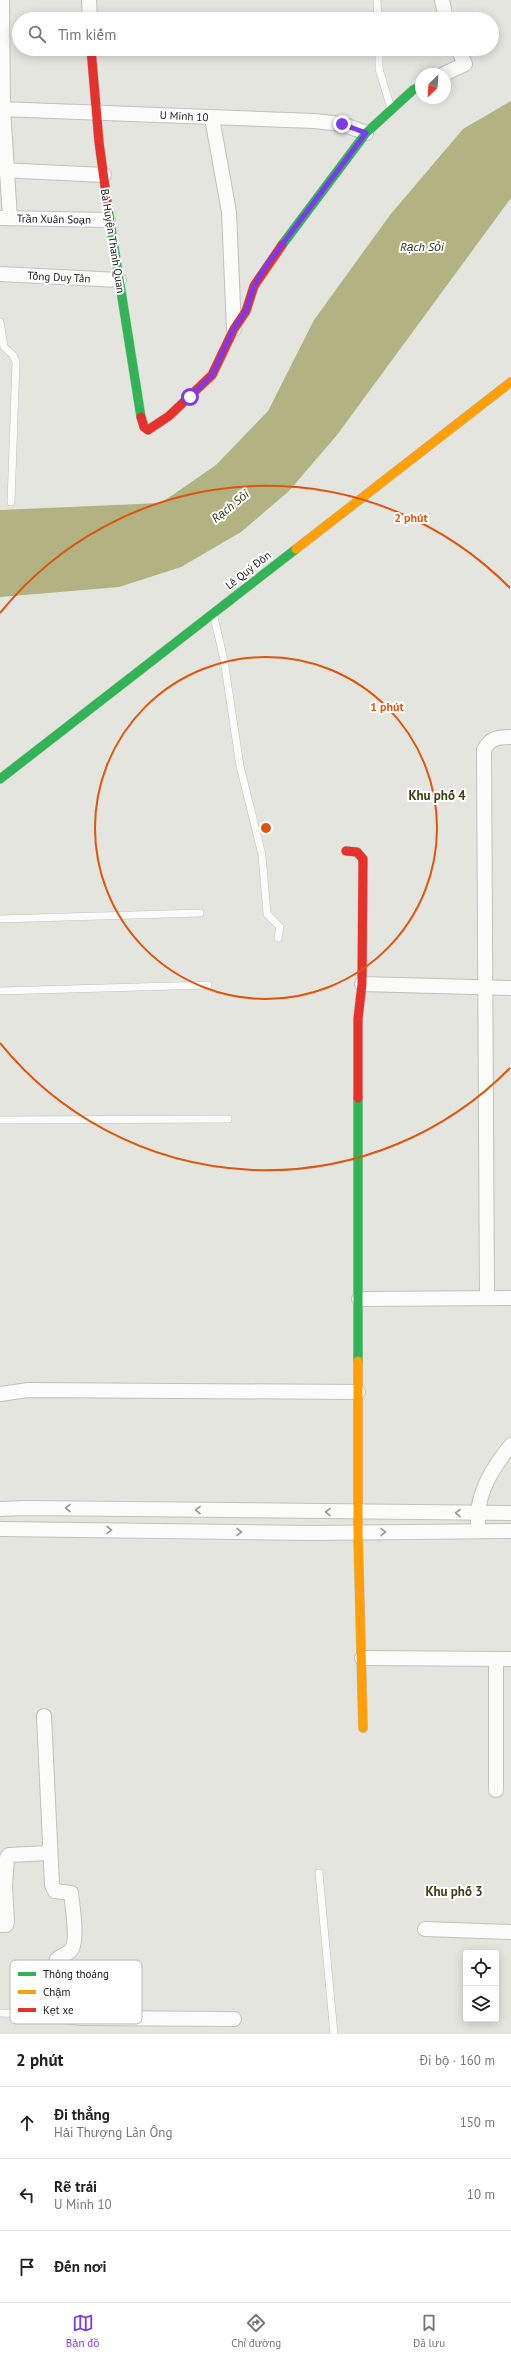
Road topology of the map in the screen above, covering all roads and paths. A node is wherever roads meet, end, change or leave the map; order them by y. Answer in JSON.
{"nodes":[{"id":1,"x":2,"y":0,"type":"edge"},
{"id":2,"x":89,"y":0,"type":"edge"},
{"id":3,"x":377,"y":0,"type":"edge"},
{"id":4,"x":442,"y":0,"type":"edge"},
{"id":5,"x":90,"y":12,"type":"edge"},
{"id":6,"x":378,"y":12,"type":"edge"},
{"id":7,"x":445,"y":12,"type":"edge"},
{"id":8,"x":91,"y":56,"type":"edge"},
{"id":9,"x":379,"y":56,"type":"edge"},
{"id":10,"x":461,"y":56,"type":"edge"},
{"id":11,"x":451,"y":71,"type":"edge"},
{"id":12,"x":415,"y":89,"type":"edge"},
{"id":13,"x":1,"y":109,"type":"edge"},
{"id":14,"x":391,"y":110,"type":"junction"},
{"id":15,"x":94,"y":111,"type":"junction"},
{"id":16,"x":212,"y":118,"type":"junction"},
{"id":17,"x":366,"y":133,"type":"junction"},
{"id":18,"x":3,"y":170,"type":"edge"},
{"id":19,"x":104,"y":175,"type":"junction"},
{"id":20,"x":5,"y":218,"type":"edge"},
{"id":21,"x":108,"y":220,"type":"junction"},
{"id":22,"x":0,"y":274,"type":"edge"},
{"id":23,"x":119,"y":280,"type":"junction"},
{"id":24,"x":0,"y":322,"type":"edge"},
{"id":25,"x":234,"y":328,"type":"junction"},
{"id":26,"x":511,"y":382,"type":"edge"},
{"id":27,"x":11,"y":502,"type":"dead end"},
{"id":28,"x":213,"y":612,"type":"junction"},
{"id":29,"x":511,"y":737,"type":"edge"},
{"id":30,"x":0,"y":779,"type":"edge"},
{"id":31,"x":346,"y":851,"type":"dead end"},
{"id":32,"x":200,"y":913,"type":"dead end"},
{"id":33,"x":0,"y":919,"type":"edge"},
{"id":34,"x":278,"y":938,"type":"dead end"},
{"id":35,"x":362,"y":984,"type":"junction"},
{"id":36,"x":208,"y":985,"type":"dead end"},
{"id":37,"x":485,"y":988,"type":"junction"},
{"id":38,"x":511,"y":988,"type":"edge"},
{"id":39,"x":0,"y":991,"type":"edge"},
{"id":40,"x":0,"y":1120,"type":"edge"},
{"id":41,"x":228,"y":1120,"type":"dead end"},
{"id":42,"x":487,"y":1298,"type":"junction"},
{"id":43,"x":511,"y":1298,"type":"edge"},
{"id":44,"x":359,"y":1299,"type":"junction"},
{"id":45,"x":358,"y":1392,"type":"junction"},
{"id":46,"x":0,"y":1394,"type":"edge"},
{"id":47,"x":511,"y":1445,"type":"edge"},
{"id":48,"x":0,"y":1509,"type":"edge"},
{"id":49,"x":359,"y":1512,"type":"junction"},
{"id":50,"x":511,"y":1513,"type":"edge"},
{"id":51,"x":477,"y":1514,"type":"junction"},
{"id":52,"x":0,"y":1529,"type":"edge"},
{"id":53,"x":478,"y":1531,"type":"junction"},
{"id":54,"x":511,"y":1531,"type":"edge"},
{"id":55,"x":358,"y":1532,"type":"junction"},
{"id":56,"x":362,"y":1658,"type":"junction"},
{"id":57,"x":496,"y":1659,"type":"junction"},
{"id":58,"x":511,"y":1659,"type":"edge"},
{"id":59,"x":44,"y":1716,"type":"dead end"},
{"id":60,"x":363,"y":1728,"type":"dead end"},
{"id":61,"x":496,"y":1790,"type":"dead end"},
{"id":62,"x":49,"y":1853,"type":"junction"},
{"id":63,"x":319,"y":1873,"type":"dead end"},
{"id":64,"x":0,"y":1925,"type":"edge"},
{"id":65,"x":425,"y":1929,"type":"dead end"},
{"id":66,"x":511,"y":1932,"type":"edge"},
{"id":67,"x":57,"y":1960,"type":"edge"},
{"id":68,"x":0,"y":2013,"type":"edge"},
{"id":69,"x":10,"y":2013,"type":"edge"},
{"id":70,"x":142,"y":2018,"type":"edge"},
{"id":71,"x":234,"y":2019,"type":"dead end"},
{"id":72,"x":334,"y":2034,"type":"edge"}],
"edges":[{"from":1,"to":13,"type":"street"},
{"from":2,"to":5,"type":"street"},
{"from":3,"to":6,"type":"lane"},
{"from":4,"to":7,"type":"street"},
{"from":8,"to":15,"type":"street","name":"Bà Huyện Thanh Quan"},
{"from":9,"to":14,"type":"lane"},
{"from":10,"to":11,"type":"street"},
{"from":12,"to":14,"type":"street"},
{"from":13,"to":15,"type":"street","name":"U Minh 10"},
{"from":13,"to":18,"type":"street"},
{"from":14,"to":17,"type":"street"},
{"from":15,"to":16,"type":"street","name":"U Minh 10"},
{"from":15,"to":19,"type":"street","name":"Bà Huyện Thanh Quan"},
{"from":16,"to":17,"type":"street","name":"U Minh 10"},
{"from":16,"to":25,"type":"street"},
{"from":17,"to":25,"type":"street"},
{"from":18,"to":19,"type":"street"},
{"from":18,"to":20,"type":"street"},
{"from":19,"to":21,"type":"street","name":"Bà Huyện Thanh Quan"},
{"from":20,"to":21,"type":"street","name":"Trần Xuân Soạn"},
{"from":21,"to":23,"type":"street","name":"Bà Huyện Thanh Quan"},
{"from":22,"to":23,"type":"street","name":"Tống Duy Tân"},
{"from":23,"to":25,"type":"street","name":"Bà Huyện Thanh Quan"},
{"from":24,"to":27,"type":"lane"},
{"from":26,"to":28,"type":"street","name":"Lê Quý Đôn"},
{"from":28,"to":30,"type":"street","name":"Lê Quý Đôn"},
{"from":28,"to":34,"type":"lane"},
{"from":29,"to":37,"type":"street"},
{"from":31,"to":35,"type":"street"},
{"from":32,"to":33,"type":"lane"},
{"from":35,"to":37,"type":"street"},
{"from":35,"to":44,"type":"street"},
{"from":36,"to":39,"type":"lane"},
{"from":37,"to":38,"type":"street"},
{"from":37,"to":42,"type":"street"},
{"from":40,"to":41,"type":"lane"},
{"from":42,"to":43,"type":"street"},
{"from":42,"to":44,"type":"street"},
{"from":44,"to":45,"type":"street"},
{"from":45,"to":46,"type":"street"},
{"from":45,"to":49,"type":"street"},
{"from":47,"to":51,"type":"street"},
{"from":49,"to":48,"type":"street","one_way":true},
{"from":51,"to":49,"type":"street","one_way":true},
{"from":49,"to":55,"type":"street"},
{"from":50,"to":51,"type":"street"},
{"from":51,"to":53,"type":"street"},
{"from":52,"to":55,"type":"street","one_way":true},
{"from":53,"to":54,"type":"street"},
{"from":55,"to":53,"type":"street","one_way":true},
{"from":55,"to":56,"type":"street"},
{"from":56,"to":57,"type":"street"},
{"from":56,"to":60,"type":"street"},
{"from":57,"to":58,"type":"street"},
{"from":57,"to":61,"type":"street"},
{"from":59,"to":62,"type":"street"},
{"from":62,"to":64,"type":"street"},
{"from":62,"to":67,"type":"street"},
{"from":63,"to":72,"type":"lane"},
{"from":65,"to":66,"type":"street"},
{"from":68,"to":69,"type":"lane"},
{"from":70,"to":71,"type":"street"}]}
